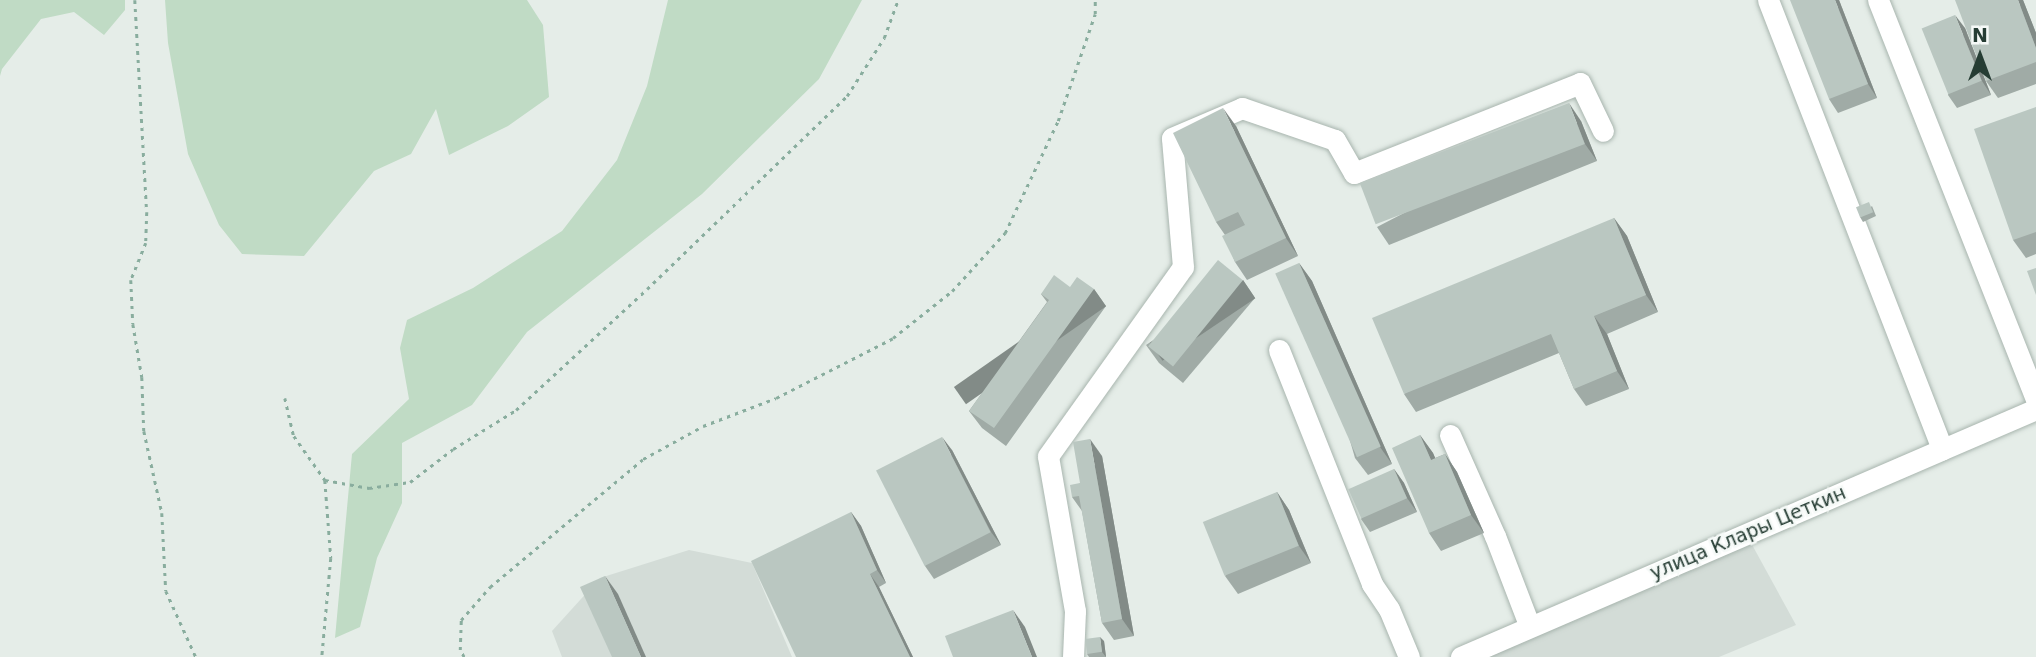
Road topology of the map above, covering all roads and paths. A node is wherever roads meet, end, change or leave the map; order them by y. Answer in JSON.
{"nodes":[{"id":1,"x":135,"y":0,"type":"edge"},
{"id":2,"x":898,"y":0,"type":"edge"},
{"id":3,"x":1095,"y":0,"type":"edge"},
{"id":4,"x":1768,"y":0,"type":"edge"},
{"id":5,"x":1878,"y":0,"type":"edge"},
{"id":6,"x":1603,"y":131,"type":"dead end"},
{"id":7,"x":1279,"y":351,"type":"dead end"},
{"id":8,"x":285,"y":398,"type":"dead end"},
{"id":9,"x":2036,"y":400,"type":"edge"},
{"id":10,"x":2036,"y":408,"type":"edge"},
{"id":11,"x":1450,"y":435,"type":"dead end"},
{"id":12,"x":1942,"y":449,"type":"junction"},
{"id":13,"x":325,"y":480,"type":"junction"},
{"id":14,"x":1530,"y":627,"type":"junction"},
{"id":15,"x":196,"y":657,"type":"edge"},
{"id":16,"x":322,"y":657,"type":"edge"},
{"id":17,"x":464,"y":657,"type":"edge"},
{"id":18,"x":1073,"y":657,"type":"edge"},
{"id":19,"x":1409,"y":657,"type":"edge"},
{"id":20,"x":1461,"y":657,"type":"edge"}],
"edges":[{"from":1,"to":15,"type":"path"},
{"from":2,"to":13,"type":"path"},
{"from":3,"to":17,"type":"path"},
{"from":4,"to":12,"type":"street"},
{"from":5,"to":9,"type":"street"},
{"from":6,"to":18,"type":"street"},
{"from":7,"to":19,"type":"street"},
{"from":8,"to":13,"type":"path"},
{"from":10,"to":12,"type":"street","name":"улица Клары Цеткин"},
{"from":11,"to":14,"type":"street"},
{"from":12,"to":14,"type":"street","name":"улица Клары Цеткин"},
{"from":13,"to":16,"type":"path"},
{"from":14,"to":20,"type":"street","name":"улица Клары Цеткин"}]}
